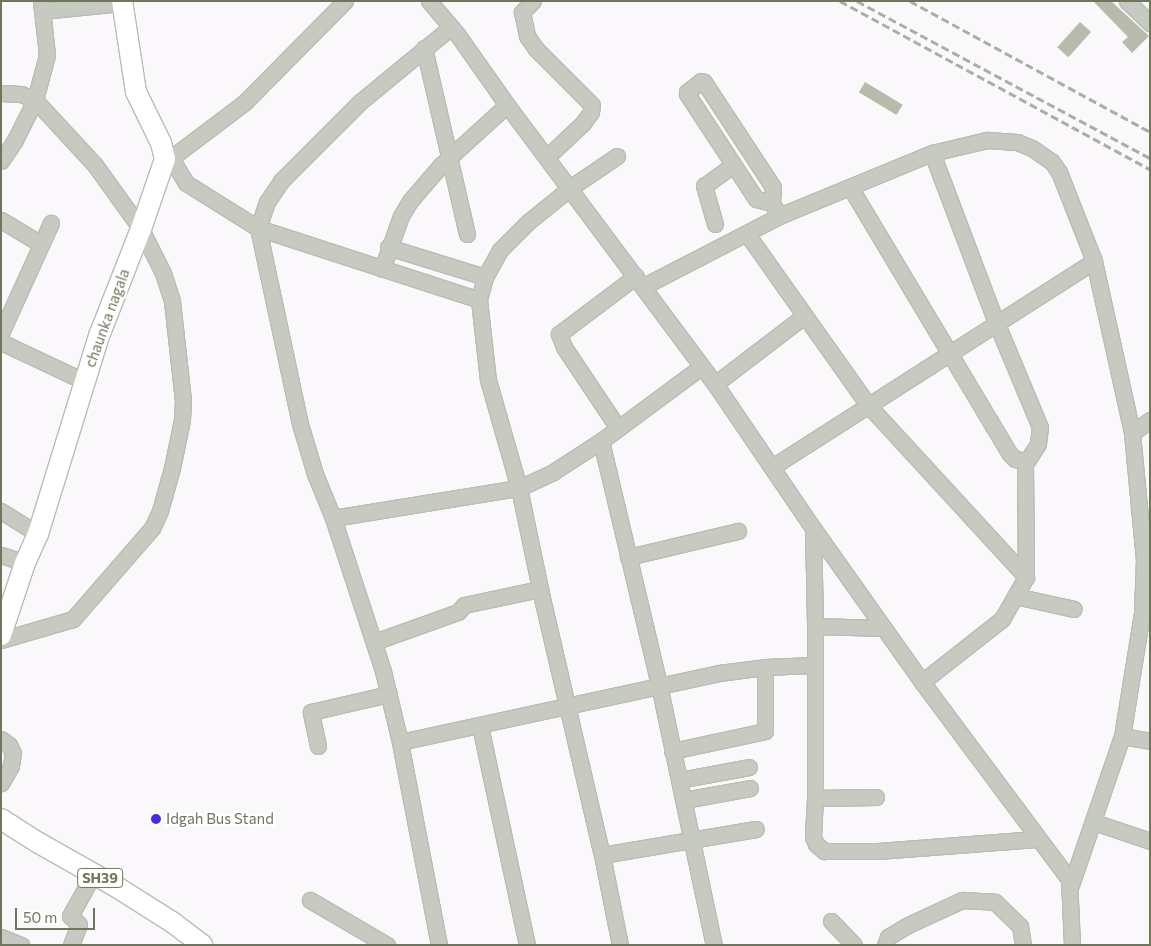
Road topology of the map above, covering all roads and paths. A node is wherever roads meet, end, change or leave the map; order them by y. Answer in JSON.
{"nodes":[{"id":1,"x":345,"y":1,"type":"edge"},
{"id":2,"x":429,"y":1,"type":"edge"},
{"id":3,"x":533,"y":1,"type":"edge"},
{"id":4,"x":122,"y":2,"type":"edge"},
{"id":5,"x":1130,"y":4,"type":"edge"},
{"id":6,"x":42,"y":6,"type":"edge"},
{"id":7,"x":1150,"y":11,"type":"edge"},
{"id":8,"x":1150,"y":24,"type":"edge"},
{"id":9,"x":451,"y":27,"type":"junction"},
{"id":10,"x":424,"y":48,"type":"junction"},
{"id":11,"x":1,"y":92,"type":"edge"},
{"id":12,"x":34,"y":100,"type":"junction"},
{"id":13,"x":507,"y":105,"type":"junction"},
{"id":14,"x":932,"y":152,"type":"junction"},
{"id":15,"x":450,"y":156,"type":"junction"},
{"id":16,"x":617,"y":156,"type":"dead end"},
{"id":17,"x":547,"y":157,"type":"junction"},
{"id":18,"x":168,"y":159,"type":"junction"},
{"id":19,"x":1,"y":161,"type":"edge"},
{"id":20,"x":732,"y":166,"type":"junction"},
{"id":21,"x":850,"y":187,"type":"junction"},
{"id":22,"x":570,"y":188,"type":"junction"},
{"id":23,"x":772,"y":203,"type":"junction"},
{"id":24,"x":779,"y":216,"type":"junction"},
{"id":25,"x":1,"y":220,"type":"edge"},
{"id":26,"x":51,"y":223,"type":"dead end"},
{"id":27,"x":715,"y":224,"type":"dead end"},
{"id":28,"x":258,"y":228,"type":"junction"},
{"id":29,"x":141,"y":229,"type":"junction"},
{"id":30,"x":467,"y":234,"type":"dead end"},
{"id":31,"x":747,"y":234,"type":"junction"},
{"id":32,"x":41,"y":244,"type":"junction"},
{"id":33,"x":388,"y":248,"type":"junction"},
{"id":34,"x":1094,"y":260,"type":"junction"},
{"id":35,"x":382,"y":269,"type":"junction"},
{"id":36,"x":485,"y":277,"type":"junction"},
{"id":37,"x":640,"y":281,"type":"junction"},
{"id":38,"x":479,"y":300,"type":"junction"},
{"id":39,"x":804,"y":316,"type":"junction"},
{"id":40,"x":996,"y":322,"type":"junction"},
{"id":41,"x":1,"y":333,"type":"edge"},
{"id":42,"x":1,"y":342,"type":"edge"},
{"id":43,"x":949,"y":354,"type":"junction"},
{"id":44,"x":702,"y":367,"type":"junction"},
{"id":45,"x":84,"y":381,"type":"junction"},
{"id":46,"x":715,"y":384,"type":"junction"},
{"id":47,"x":868,"y":405,"type":"junction"},
{"id":48,"x":1150,"y":420,"type":"edge"},
{"id":49,"x":618,"y":428,"type":"junction"},
{"id":50,"x":1132,"y":433,"type":"junction"},
{"id":51,"x":601,"y":442,"type":"junction"},
{"id":52,"x":1026,"y":461,"type":"junction"},
{"id":53,"x":772,"y":467,"type":"junction"},
{"id":54,"x":520,"y":488,"type":"junction"},
{"id":55,"x":1,"y":511,"type":"edge"},
{"id":56,"x":333,"y":518,"type":"junction"},
{"id":57,"x":813,"y":528,"type":"junction"},
{"id":58,"x":738,"y":531,"type":"dead end"},
{"id":59,"x":38,"y":534,"type":"junction"},
{"id":60,"x":1,"y":555,"type":"edge"},
{"id":61,"x":628,"y":557,"type":"junction"},
{"id":62,"x":1147,"y":557,"type":"edge"},
{"id":63,"x":25,"y":563,"type":"junction"},
{"id":64,"x":1026,"y":577,"type":"junction"},
{"id":65,"x":540,"y":589,"type":"junction"},
{"id":66,"x":1015,"y":596,"type":"junction"},
{"id":67,"x":1074,"y":609,"type":"dead end"},
{"id":68,"x":1146,"y":613,"type":"edge"},
{"id":69,"x":815,"y":626,"type":"junction"},
{"id":70,"x":884,"y":628,"type":"junction"},
{"id":71,"x":1,"y":635,"type":"edge"},
{"id":72,"x":1,"y":640,"type":"edge"},
{"id":73,"x":374,"y":642,"type":"junction"},
{"id":74,"x":815,"y":665,"type":"junction"},
{"id":75,"x":765,"y":667,"type":"junction"},
{"id":76,"x":922,"y":682,"type":"junction"},
{"id":77,"x":659,"y":685,"type":"junction"},
{"id":78,"x":389,"y":694,"type":"junction"},
{"id":79,"x":568,"y":706,"type":"junction"},
{"id":80,"x":480,"y":726,"type":"junction"},
{"id":81,"x":1122,"y":736,"type":"junction"},
{"id":82,"x":1,"y":739,"type":"edge"},
{"id":83,"x":1150,"y":741,"type":"edge"},
{"id":84,"x":400,"y":742,"type":"junction"},
{"id":85,"x":318,"y":746,"type":"dead end"},
{"id":86,"x":672,"y":751,"type":"junction"},
{"id":87,"x":748,"y":767,"type":"dead end"},
{"id":88,"x":679,"y":780,"type":"junction"},
{"id":89,"x":1,"y":783,"type":"edge"},
{"id":90,"x":750,"y":788,"type":"dead end"},
{"id":91,"x":876,"y":797,"type":"dead end"},
{"id":92,"x":815,"y":798,"type":"junction"},
{"id":93,"x":684,"y":800,"type":"junction"},
{"id":94,"x":1,"y":819,"type":"edge"},
{"id":95,"x":1094,"y":822,"type":"junction"},
{"id":96,"x":756,"y":829,"type":"dead end"},
{"id":97,"x":1,"y":832,"type":"edge"},
{"id":98,"x":1037,"y":839,"type":"junction"},
{"id":99,"x":693,"y":840,"type":"junction"},
{"id":100,"x":1150,"y":841,"type":"edge"},
{"id":101,"x":602,"y":855,"type":"junction"},
{"id":102,"x":88,"y":883,"type":"junction"},
{"id":103,"x":1071,"y":885,"type":"junction"},
{"id":104,"x":310,"y":900,"type":"dead end"},
{"id":105,"x":831,"y":921,"type":"dead end"},
{"id":106,"x":1,"y":936,"type":"edge"},
{"id":107,"x":195,"y":942,"type":"edge"},
{"id":108,"x":21,"y":945,"type":"edge"},
{"id":109,"x":70,"y":945,"type":"edge"},
{"id":110,"x":387,"y":945,"type":"edge"},
{"id":111,"x":439,"y":945,"type":"edge"},
{"id":112,"x":527,"y":945,"type":"edge"},
{"id":113,"x":620,"y":945,"type":"edge"},
{"id":114,"x":714,"y":945,"type":"edge"},
{"id":115,"x":854,"y":945,"type":"edge"},
{"id":116,"x":885,"y":945,"type":"edge"},
{"id":117,"x":1023,"y":945,"type":"edge"},
{"id":118,"x":1072,"y":945,"type":"edge"}],
"edges":[{"from":1,"to":18,"type":"street"},
{"from":2,"to":9,"type":"street"},
{"from":3,"to":17,"type":"street"},
{"from":4,"to":6,"type":"street"},
{"from":4,"to":18,"type":"main road"},
{"from":5,"to":7,"type":"street"},
{"from":5,"to":8,"type":"street"},
{"from":6,"to":12,"type":"street"},
{"from":9,"to":10,"type":"street"},
{"from":9,"to":13,"type":"street"},
{"from":10,"to":15,"type":"street"},
{"from":10,"to":28,"type":"street"},
{"from":11,"to":12,"type":"street"},
{"from":12,"to":19,"type":"street"},
{"from":12,"to":29,"type":"street"},
{"from":13,"to":15,"type":"street"},
{"from":13,"to":17,"type":"street"},
{"from":14,"to":21,"type":"street"},
{"from":14,"to":34,"type":"street"},
{"from":14,"to":40,"type":"street"},
{"from":15,"to":30,"type":"street"},
{"from":15,"to":33,"type":"street"},
{"from":16,"to":22,"type":"street"},
{"from":17,"to":22,"type":"street"},
{"from":18,"to":28,"type":"street"},
{"from":18,"to":29,"type":"main road","name":"chaunka nagala"},
{"from":20,"to":23,"type":"street"},
{"from":20,"to":23,"type":"street"},
{"from":20,"to":27,"type":"street"},
{"from":21,"to":24,"type":"street"},
{"from":21,"to":43,"type":"street"},
{"from":22,"to":36,"type":"street"},
{"from":22,"to":37,"type":"street"},
{"from":23,"to":24,"type":"street"},
{"from":24,"to":31,"type":"street"},
{"from":25,"to":32,"type":"street"},
{"from":26,"to":32,"type":"street"},
{"from":28,"to":35,"type":"street"},
{"from":28,"to":56,"type":"street"},
{"from":29,"to":45,"type":"main road","name":"chaunka nagala"},
{"from":29,"to":72,"type":"street"},
{"from":31,"to":37,"type":"street"},
{"from":31,"to":39,"type":"street"},
{"from":32,"to":41,"type":"street"},
{"from":33,"to":35,"type":"street"},
{"from":33,"to":36,"type":"street"},
{"from":34,"to":40,"type":"street"},
{"from":34,"to":50,"type":"street"},
{"from":35,"to":38,"type":"street"},
{"from":36,"to":38,"type":"street"},
{"from":37,"to":44,"type":"street"},
{"from":37,"to":49,"type":"street"},
{"from":38,"to":54,"type":"street"},
{"from":39,"to":46,"type":"street"},
{"from":39,"to":47,"type":"street"},
{"from":40,"to":43,"type":"street"},
{"from":40,"to":52,"type":"street"},
{"from":42,"to":45,"type":"street"},
{"from":43,"to":47,"type":"street"},
{"from":43,"to":52,"type":"street"},
{"from":44,"to":46,"type":"street"},
{"from":44,"to":49,"type":"street"},
{"from":45,"to":59,"type":"main road","name":"chaunka nagala"},
{"from":46,"to":53,"type":"street"},
{"from":47,"to":53,"type":"street"},
{"from":47,"to":64,"type":"street"},
{"from":48,"to":50,"type":"street"},
{"from":49,"to":51,"type":"street"},
{"from":50,"to":62,"type":"street"},
{"from":51,"to":54,"type":"street"},
{"from":51,"to":61,"type":"street"},
{"from":52,"to":64,"type":"street"},
{"from":53,"to":57,"type":"street"},
{"from":54,"to":56,"type":"street"},
{"from":54,"to":65,"type":"street"},
{"from":55,"to":59,"type":"street"},
{"from":56,"to":73,"type":"street"},
{"from":57,"to":69,"type":"street"},
{"from":57,"to":70,"type":"street"},
{"from":58,"to":61,"type":"street"},
{"from":59,"to":63,"type":"main road","name":"chaunka nagala"},
{"from":60,"to":63,"type":"street"},
{"from":61,"to":77,"type":"street"},
{"from":62,"to":68,"type":"street"},
{"from":63,"to":71,"type":"main road","name":"chaunka nagala"},
{"from":64,"to":66,"type":"street"},
{"from":65,"to":73,"type":"street"},
{"from":65,"to":79,"type":"street"},
{"from":66,"to":67,"type":"street"},
{"from":66,"to":76,"type":"street"},
{"from":68,"to":81,"type":"street"},
{"from":69,"to":70,"type":"street"},
{"from":69,"to":74,"type":"street"},
{"from":70,"to":76,"type":"street"},
{"from":73,"to":78,"type":"street"},
{"from":74,"to":75,"type":"street"},
{"from":74,"to":92,"type":"street"},
{"from":75,"to":77,"type":"street"},
{"from":75,"to":86,"type":"street"},
{"from":76,"to":98,"type":"street"},
{"from":77,"to":79,"type":"street"},
{"from":77,"to":86,"type":"street"},
{"from":78,"to":84,"type":"street"},
{"from":78,"to":85,"type":"street"},
{"from":79,"to":80,"type":"street"},
{"from":79,"to":101,"type":"street"},
{"from":80,"to":84,"type":"street"},
{"from":80,"to":112,"type":"street"},
{"from":81,"to":83,"type":"street"},
{"from":81,"to":95,"type":"street"},
{"from":82,"to":89,"type":"street"},
{"from":84,"to":111,"type":"street"},
{"from":86,"to":88,"type":"street"},
{"from":87,"to":88,"type":"street"},
{"from":88,"to":93,"type":"street"},
{"from":90,"to":93,"type":"street"},
{"from":91,"to":92,"type":"street"},
{"from":92,"to":98,"type":"street"},
{"from":93,"to":99,"type":"street"},
{"from":94,"to":107,"type":"main road","number":"SH39"},
{"from":95,"to":100,"type":"street"},
{"from":95,"to":103,"type":"street"},
{"from":96,"to":99,"type":"street"},
{"from":97,"to":102,"type":"main road","number":"SH39"},
{"from":98,"to":103,"type":"street"},
{"from":99,"to":101,"type":"street"},
{"from":99,"to":114,"type":"street"},
{"from":101,"to":113,"type":"street"},
{"from":102,"to":107,"type":"main road","number":"SH39"},
{"from":102,"to":109,"type":"street"},
{"from":103,"to":118,"type":"street"},
{"from":104,"to":110,"type":"street"},
{"from":105,"to":115,"type":"street"},
{"from":106,"to":108,"type":"street"},
{"from":116,"to":117,"type":"street"}]}
